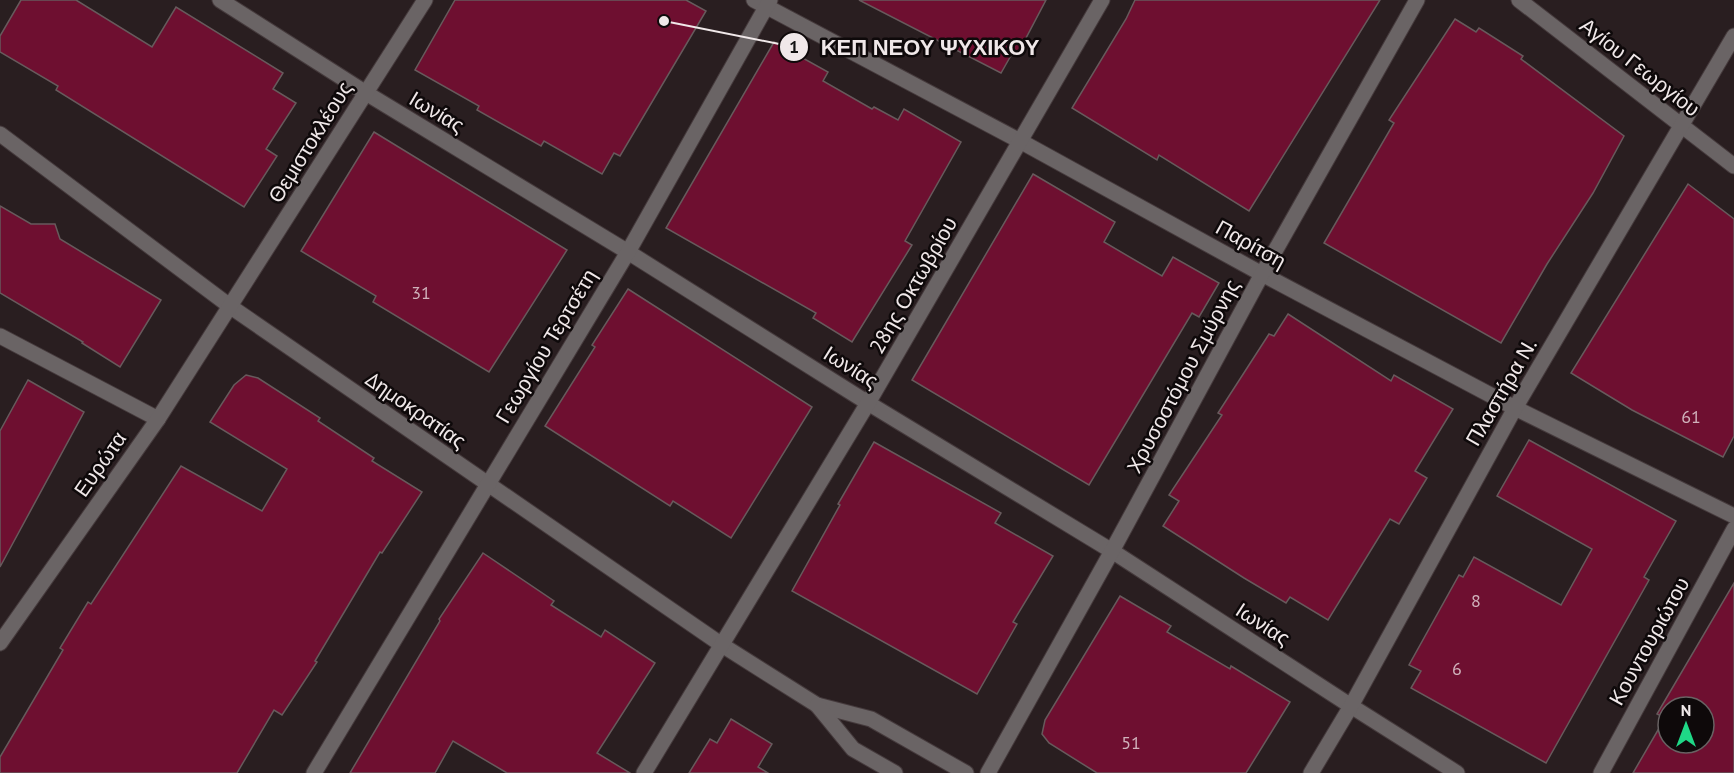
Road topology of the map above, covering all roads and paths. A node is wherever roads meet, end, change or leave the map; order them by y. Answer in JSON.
{"nodes":[{"id":1,"x":220,"y":0,"type":"edge"},
{"id":2,"x":425,"y":0,"type":"edge"},
{"id":3,"x":1102,"y":0,"type":"edge"},
{"id":4,"x":1417,"y":0,"type":"edge"},
{"id":5,"x":1520,"y":0,"type":"edge"},
{"id":6,"x":763,"y":2,"type":"edge"},
{"id":7,"x":1734,"y":36,"type":"edge"},
{"id":8,"x":366,"y":93,"type":"junction"},
{"id":9,"x":1681,"y":125,"type":"junction"},
{"id":10,"x":0,"y":134,"type":"edge"},
{"id":11,"x":1020,"y":141,"type":"junction"},
{"id":12,"x":1734,"y":166,"type":"edge"},
{"id":13,"x":628,"y":252,"type":"junction"},
{"id":14,"x":1262,"y":274,"type":"junction"},
{"id":15,"x":231,"y":307,"type":"junction"},
{"id":16,"x":0,"y":336,"type":"edge"},
{"id":17,"x":868,"y":403,"type":"junction"},
{"id":18,"x":1515,"y":408,"type":"junction"},
{"id":19,"x":158,"y":419,"type":"junction"},
{"id":20,"x":486,"y":484,"type":"junction"},
{"id":21,"x":1734,"y":516,"type":"edge"},
{"id":22,"x":1734,"y":529,"type":"edge"},
{"id":23,"x":1112,"y":551,"type":"junction"},
{"id":24,"x":2,"y":637,"type":"edge"},
{"id":25,"x":722,"y":645,"type":"junction"},
{"id":26,"x":817,"y":705,"type":"junction"},
{"id":27,"x":1351,"y":706,"type":"junction"},
{"id":28,"x":314,"y":773,"type":"edge"},
{"id":29,"x":644,"y":773,"type":"edge"},
{"id":30,"x":895,"y":773,"type":"edge"},
{"id":31,"x":966,"y":773,"type":"edge"},
{"id":32,"x":988,"y":773,"type":"edge"},
{"id":33,"x":1311,"y":773,"type":"edge"},
{"id":34,"x":1457,"y":773,"type":"edge"},
{"id":35,"x":1601,"y":773,"type":"edge"}],
"edges":[{"from":1,"to":8,"type":"street","name":"Ιωνίας"},
{"from":2,"to":8,"type":"street","name":"Θεμιστοκλέους"},
{"from":3,"to":11,"type":"street","name":"28ης Οκτωβρίου"},
{"from":4,"to":14,"type":"street","name":"Χρυσοστόμου Σμύρνης"},
{"from":5,"to":9,"type":"street","name":"Αγίου Γεωργίου"},
{"from":6,"to":11,"type":"street","name":"Παρίτση"},
{"from":6,"to":13,"type":"street","name":"Γεωργίου Τερτσέτη"},
{"from":7,"to":9,"type":"street","name":"Πλαστήρα Ν."},
{"from":8,"to":13,"type":"street","name":"Ιωνίας"},
{"from":8,"to":15,"type":"street","name":"Θεμιστοκλέους"},
{"from":9,"to":12,"type":"street","name":"Αγίου Γεωργίου"},
{"from":9,"to":18,"type":"street","name":"Πλαστήρα Ν."},
{"from":10,"to":15,"type":"street","name":"Δημοκρατίας"},
{"from":11,"to":14,"type":"street","name":"Παρίτση"},
{"from":11,"to":17,"type":"street","name":"28ης Οκτωβρίου"},
{"from":13,"to":17,"type":"street","name":"Ιωνίας"},
{"from":13,"to":20,"type":"street","name":"Γεωργίου Τερτσέτη"},
{"from":14,"to":18,"type":"street","name":"Παρίτση"},
{"from":14,"to":23,"type":"street","name":"Χρυσοστόμου Σμύρνης"},
{"from":15,"to":19,"type":"street","name":"Ευρώτα"},
{"from":15,"to":20,"type":"street","name":"Δημοκρατίας"},
{"from":16,"to":19,"type":"street"},
{"from":17,"to":23,"type":"street","name":"Ιωνίας"},
{"from":17,"to":25,"type":"street","name":"28ης Οκτωβρίου"},
{"from":18,"to":21,"type":"street","name":"Παρίτση"},
{"from":18,"to":27,"type":"street","name":"Πλαστήρα Ν."},
{"from":19,"to":24,"type":"street","name":"Ευρώτα"},
{"from":20,"to":25,"type":"street","name":"Δημοκρατίας"},
{"from":20,"to":28,"type":"street","name":"Γεωργίου Τερτσέτη"},
{"from":22,"to":35,"type":"street","name":"Κουντουριώτου"},
{"from":23,"to":27,"type":"street","name":"Ιωνίας"},
{"from":23,"to":32,"type":"street","name":"Χρυσοστόμου Σμύρνης"},
{"from":25,"to":26,"type":"street","name":"Δημοκρατίας"},
{"from":25,"to":29,"type":"street","name":"28ης Οκτωβρίου"},
{"from":26,"to":30,"type":"street","name":"Δημοκρατίας"},
{"from":26,"to":31,"type":"street","name":"Δημοκρατίας"},
{"from":27,"to":33,"type":"street","name":"Πλαστήρα Ν."},
{"from":27,"to":34,"type":"street","name":"Ιωνίας"}]}
